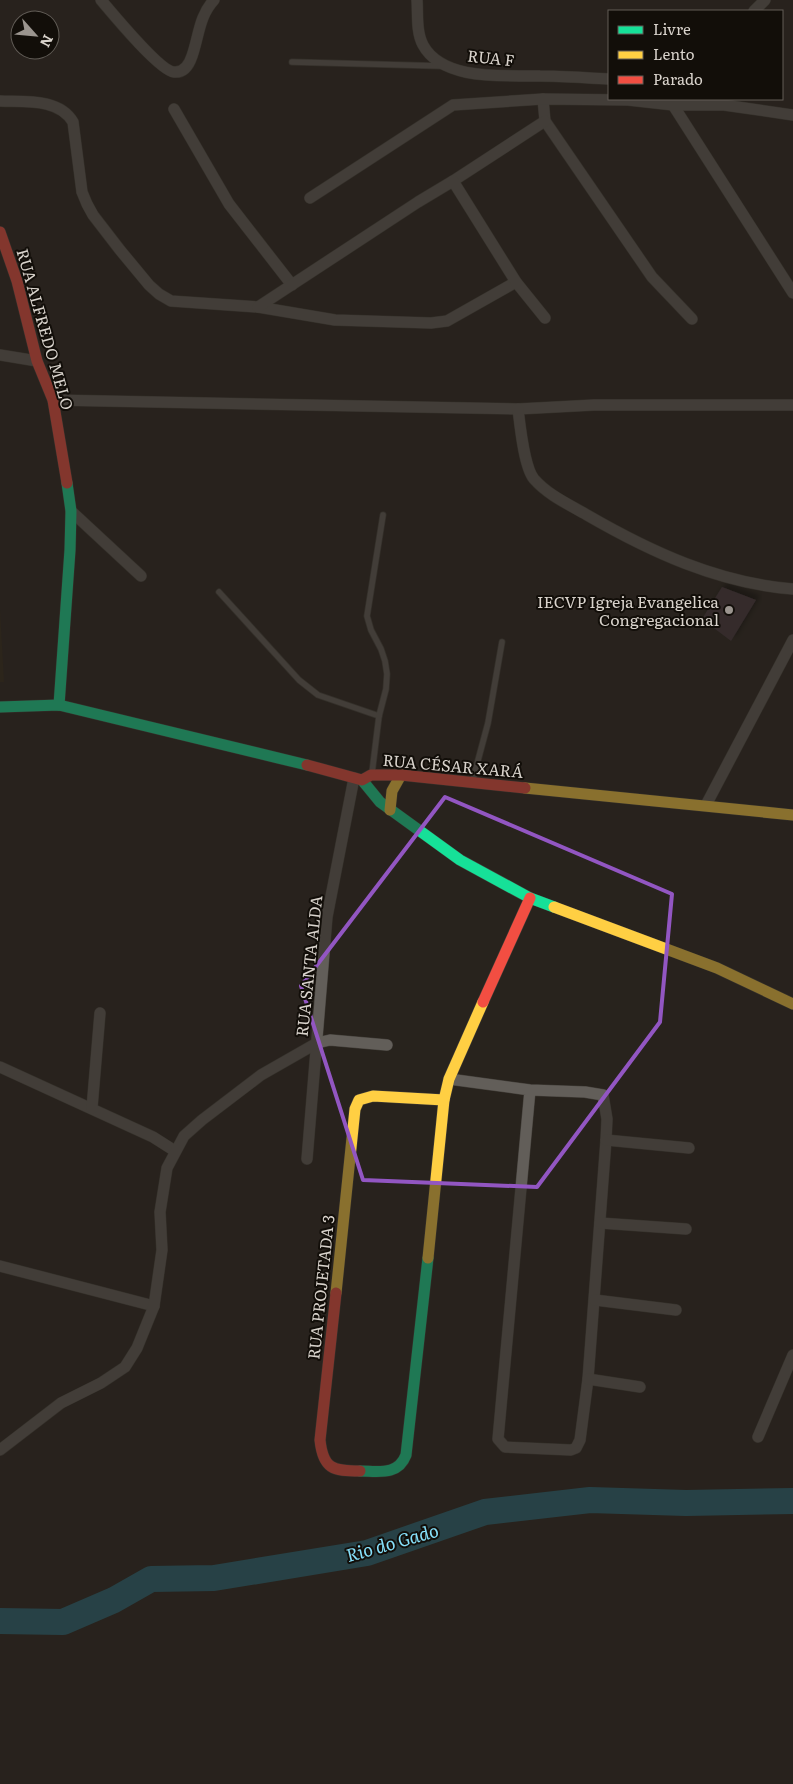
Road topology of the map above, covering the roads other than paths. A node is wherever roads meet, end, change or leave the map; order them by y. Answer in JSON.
{"nodes":[{"id":1,"x":101,"y":0,"type":"edge"},
{"id":2,"x":214,"y":0,"type":"edge"},
{"id":3,"x":417,"y":0,"type":"edge"},
{"id":4,"x":292,"y":62,"type":"dead end"},
{"id":5,"x":448,"y":66,"type":"junction"},
{"id":6,"x":608,"y":79,"type":"edge"},
{"id":7,"x":543,"y":98,"type":"junction"},
{"id":8,"x":608,"y":100,"type":"edge"},
{"id":9,"x":628,"y":100,"type":"edge"},
{"id":10,"x":0,"y":101,"type":"edge"},
{"id":11,"x":673,"y":105,"type":"junction"},
{"id":12,"x":174,"y":109,"type":"dead end"},
{"id":13,"x":793,"y":115,"type":"edge"},
{"id":14,"x":545,"y":121,"type":"junction"},
{"id":15,"x":453,"y":181,"type":"junction"},
{"id":16,"x":310,"y":198,"type":"dead end"},
{"id":17,"x":0,"y":232,"type":"edge"},
{"id":18,"x":516,"y":282,"type":"junction"},
{"id":19,"x":292,"y":285,"type":"junction"},
{"id":20,"x":793,"y":293,"type":"edge"},
{"id":21,"x":258,"y":307,"type":"junction"},
{"id":22,"x":545,"y":318,"type":"dead end"},
{"id":23,"x":692,"y":319,"type":"dead end"},
{"id":24,"x":0,"y":355,"type":"edge"},
{"id":25,"x":37,"y":361,"type":"junction"},
{"id":26,"x":53,"y":400,"type":"junction"},
{"id":27,"x":793,"y":405,"type":"edge"},
{"id":28,"x":518,"y":409,"type":"junction"},
{"id":29,"x":71,"y":511,"type":"junction"},
{"id":30,"x":383,"y":515,"type":"dead end"},
{"id":31,"x":141,"y":576,"type":"dead end"},
{"id":32,"x":793,"y":589,"type":"edge"},
{"id":33,"x":219,"y":592,"type":"dead end"},
{"id":34,"x":793,"y":640,"type":"edge"},
{"id":35,"x":502,"y":642,"type":"dead end"},
{"id":36,"x":59,"y":705,"type":"junction"},
{"id":37,"x":0,"y":707,"type":"edge"},
{"id":38,"x":379,"y":716,"type":"junction"},
{"id":39,"x":401,"y":775,"type":"junction"},
{"id":40,"x":362,"y":778,"type":"junction"},
{"id":41,"x":472,"y":782,"type":"junction"},
{"id":42,"x":706,"y":805,"type":"junction"},
{"id":43,"x":390,"y":810,"type":"junction"},
{"id":44,"x":793,"y":815,"type":"edge"},
{"id":45,"x":530,"y":898,"type":"junction"},
{"id":46,"x":793,"y":1004,"type":"edge"},
{"id":47,"x":100,"y":1013,"type":"dead end"},
{"id":48,"x":317,"y":1043,"type":"junction"},
{"id":49,"x":387,"y":1045,"type":"dead end"},
{"id":50,"x":0,"y":1067,"type":"edge"},
{"id":51,"x":450,"y":1079,"type":"junction"},
{"id":52,"x":530,"y":1090,"type":"junction"},
{"id":53,"x":444,"y":1100,"type":"junction"},
{"id":54,"x":92,"y":1108,"type":"junction"},
{"id":55,"x":606,"y":1140,"type":"junction"},
{"id":56,"x":689,"y":1148,"type":"dead end"},
{"id":57,"x":175,"y":1151,"type":"junction"},
{"id":58,"x":307,"y":1159,"type":"dead end"},
{"id":59,"x":600,"y":1223,"type":"junction"},
{"id":60,"x":686,"y":1229,"type":"dead end"},
{"id":61,"x":0,"y":1266,"type":"edge"},
{"id":62,"x":594,"y":1300,"type":"junction"},
{"id":63,"x":154,"y":1306,"type":"junction"},
{"id":64,"x":676,"y":1310,"type":"dead end"},
{"id":65,"x":793,"y":1355,"type":"edge"},
{"id":66,"x":588,"y":1378,"type":"junction"},
{"id":67,"x":640,"y":1387,"type":"dead end"},
{"id":68,"x":758,"y":1437,"type":"dead end"},
{"id":69,"x":0,"y":1450,"type":"edge"}],
"edges":[{"from":1,"to":2,"type":"street"},
{"from":3,"to":5,"type":"street","name":"RUA F"},
{"from":4,"to":5,"type":"lane"},
{"from":5,"to":6,"type":"street","name":"RUA F"},
{"from":7,"to":8,"type":"street"},
{"from":7,"to":14,"type":"street"},
{"from":7,"to":16,"type":"street"},
{"from":9,"to":11,"type":"street"},
{"from":10,"to":21,"type":"street"},
{"from":11,"to":13,"type":"street"},
{"from":11,"to":20,"type":"street"},
{"from":12,"to":19,"type":"street"},
{"from":14,"to":15,"type":"street"},
{"from":14,"to":23,"type":"street"},
{"from":15,"to":18,"type":"street"},
{"from":15,"to":19,"type":"street"},
{"from":17,"to":25,"type":"street","name":"RUA ALFREDO MELO"},
{"from":18,"to":21,"type":"street"},
{"from":18,"to":22,"type":"street"},
{"from":19,"to":21,"type":"street"},
{"from":24,"to":25,"type":"street"},
{"from":25,"to":26,"type":"street","name":"RUA ALFREDO MELO"},
{"from":26,"to":28,"type":"street"},
{"from":26,"to":29,"type":"street","name":"RUA ALFREDO MELO"},
{"from":27,"to":28,"type":"street"},
{"from":28,"to":32,"type":"street"},
{"from":29,"to":31,"type":"street"},
{"from":29,"to":36,"type":"street","name":"RUA ALFREDO MELO"},
{"from":30,"to":38,"type":"lane"},
{"from":33,"to":38,"type":"lane"},
{"from":34,"to":42,"type":"street"},
{"from":35,"to":41,"type":"lane"},
{"from":36,"to":37,"type":"street","name":"RUA CÉSAR XARÁ"},
{"from":36,"to":40,"type":"street","name":"RUA CÉSAR XARÁ"},
{"from":38,"to":40,"type":"lane"},
{"from":39,"to":40,"type":"street","name":"RUA CÉSAR XARÁ"},
{"from":39,"to":41,"type":"street","name":"RUA CÉSAR XARÁ"},
{"from":39,"to":43,"type":"street"},
{"from":40,"to":43,"type":"street"},
{"from":40,"to":48,"type":"street","name":"RUA SANTA ALDA"},
{"from":41,"to":42,"type":"street","name":"RUA CÉSAR XARÁ"},
{"from":42,"to":44,"type":"street","name":"RUA CÉSAR XARÁ"},
{"from":43,"to":45,"type":"street"},
{"from":45,"to":46,"type":"street"},
{"from":45,"to":51,"type":"street"},
{"from":47,"to":54,"type":"street"},
{"from":48,"to":49,"type":"street"},
{"from":48,"to":57,"type":"street"},
{"from":48,"to":58,"type":"street","name":"RUA SANTA ALDA"},
{"from":50,"to":54,"type":"street"},
{"from":51,"to":52,"type":"street"},
{"from":51,"to":53,"type":"street"},
{"from":52,"to":55,"type":"street"},
{"from":52,"to":66,"type":"street"},
{"from":53,"to":53,"type":"street","name":"RUA PROJETADA 3"},
{"from":54,"to":57,"type":"street"},
{"from":55,"to":56,"type":"street"},
{"from":55,"to":59,"type":"street"},
{"from":57,"to":63,"type":"street"},
{"from":59,"to":60,"type":"street"},
{"from":59,"to":62,"type":"street"},
{"from":61,"to":63,"type":"street"},
{"from":62,"to":64,"type":"street"},
{"from":62,"to":66,"type":"street"},
{"from":63,"to":69,"type":"street"},
{"from":65,"to":68,"type":"street"},
{"from":66,"to":67,"type":"street"}]}
